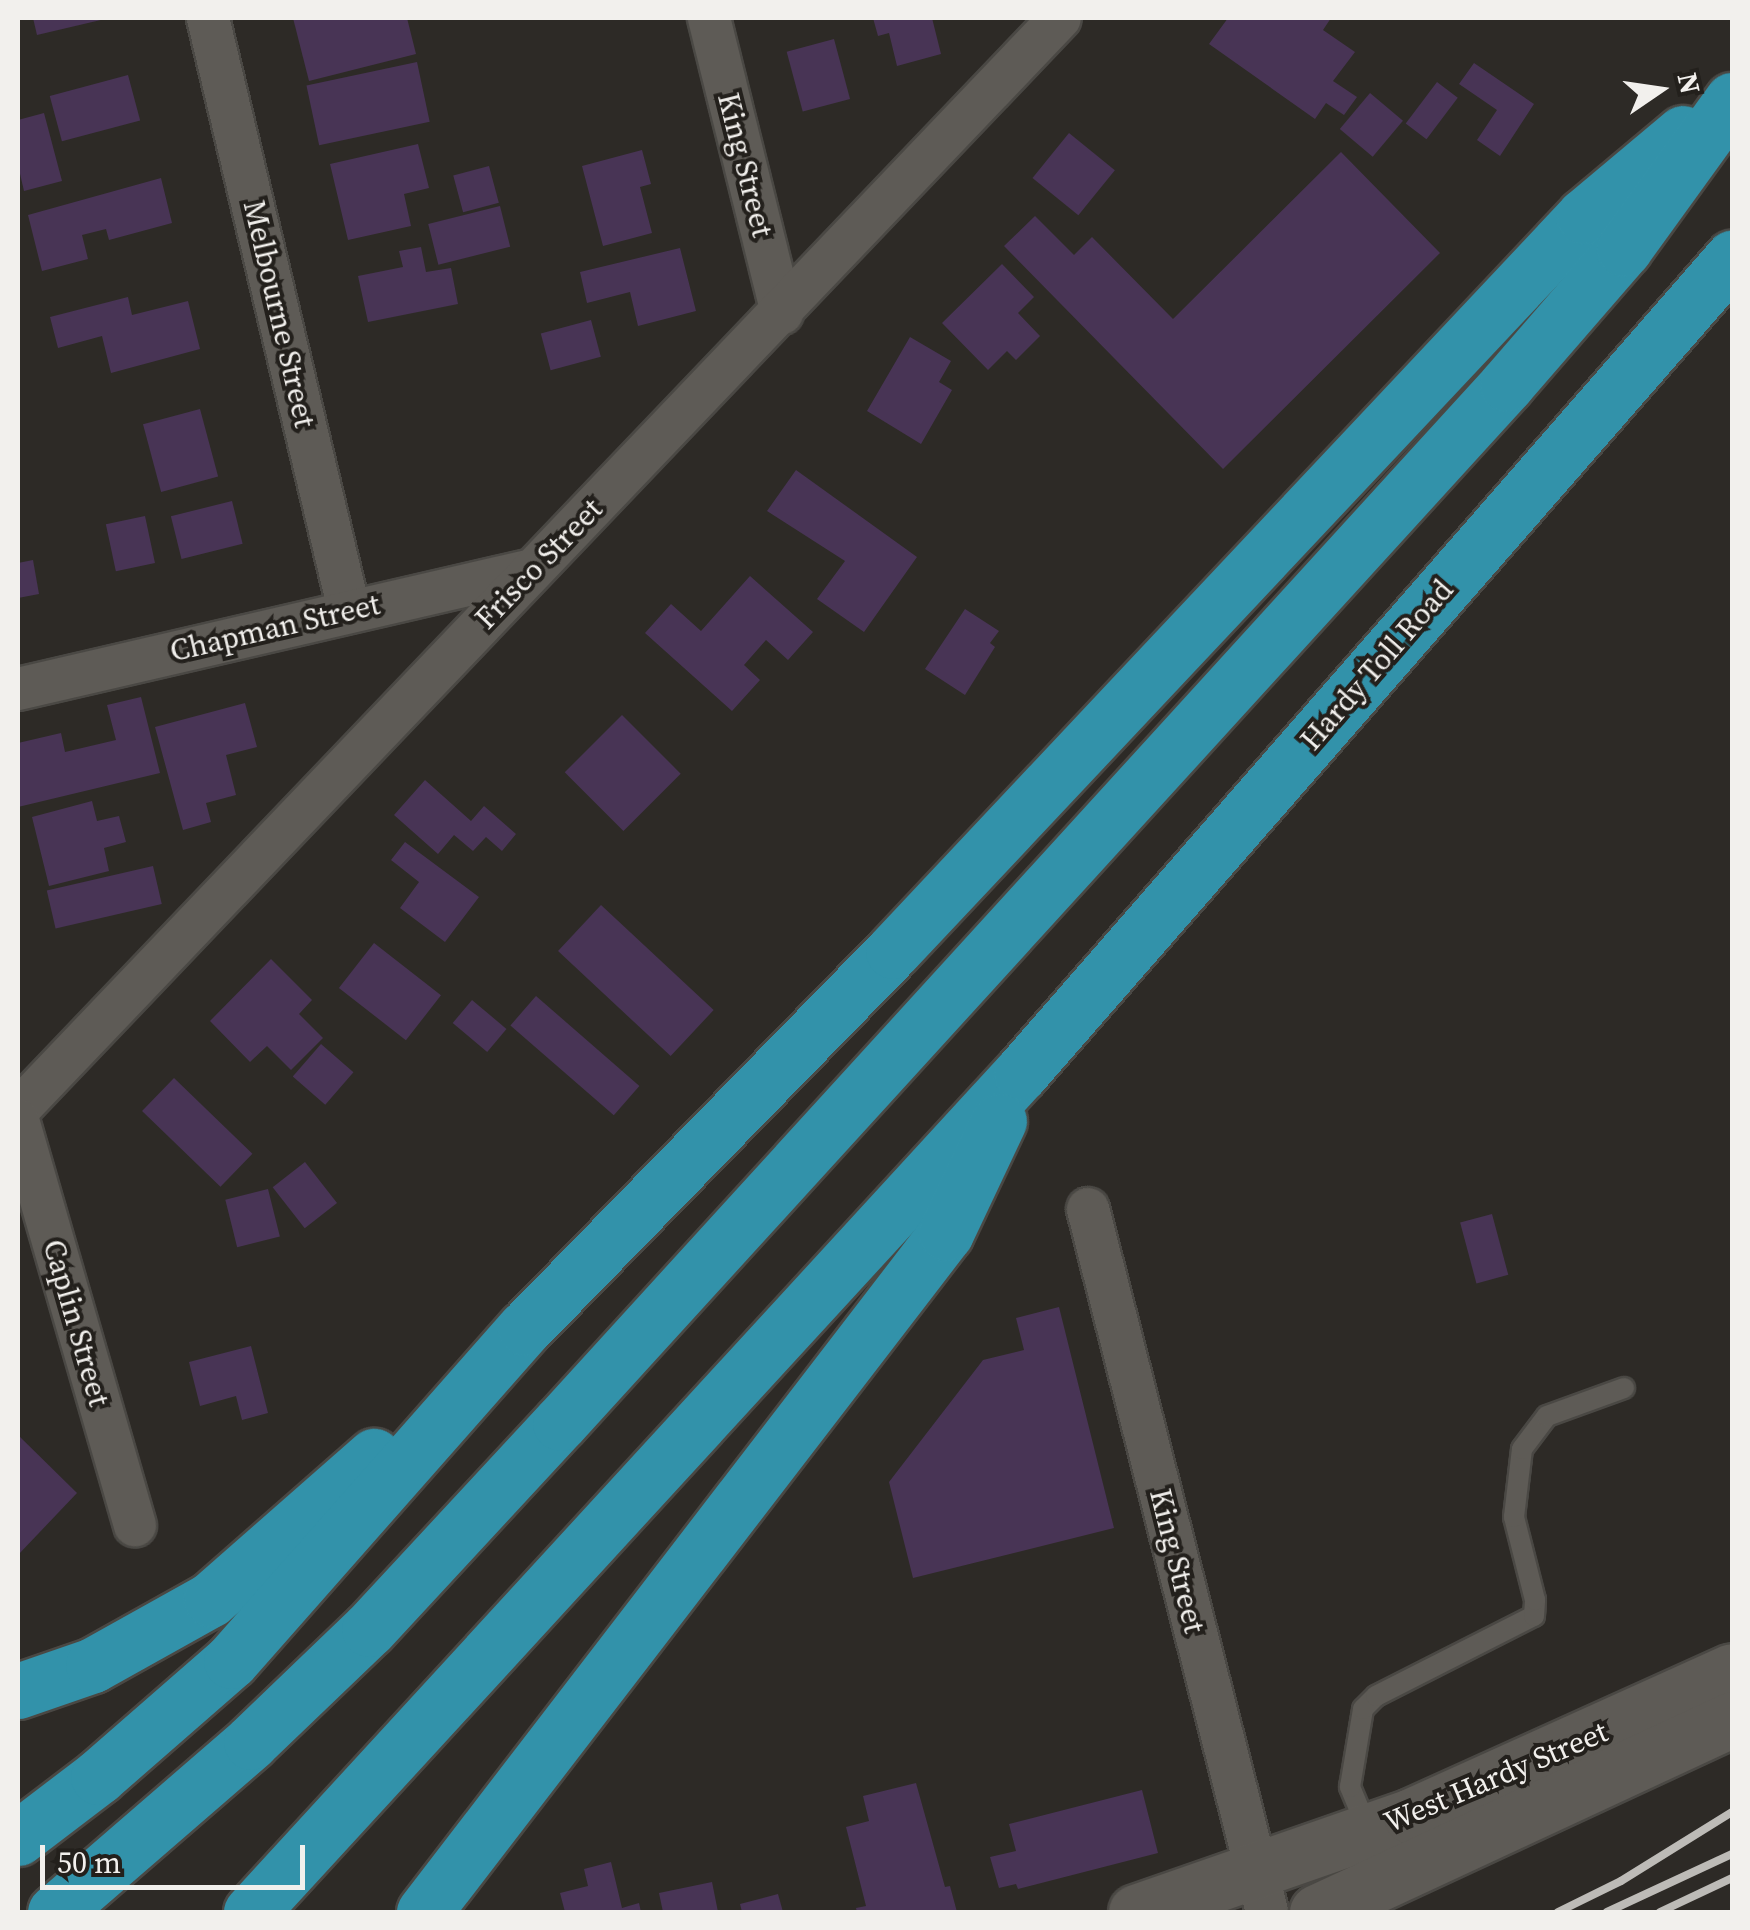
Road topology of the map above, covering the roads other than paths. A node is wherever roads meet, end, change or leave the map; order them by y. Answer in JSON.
{"nodes":[{"id":1,"x":208,"y":18,"type":"edge"},
{"id":2,"x":709,"y":18,"type":"edge"},
{"id":3,"x":1060,"y":18,"type":"edge"},
{"id":4,"x":1732,"y":91,"type":"edge"},
{"id":5,"x":1732,"y":100,"type":"edge"},
{"id":6,"x":1732,"y":258,"type":"edge"},
{"id":7,"x":782,"y":313,"type":"junction"},
{"id":8,"x":532,"y":570,"type":"junction"},
{"id":9,"x":349,"y":610,"type":"junction"},
{"id":10,"x":18,"y":689,"type":"edge"},
{"id":11,"x":1021,"y":1073,"type":"junction"},
{"id":12,"x":18,"y":1110,"type":"edge"},
{"id":13,"x":18,"y":1120,"type":"edge"},
{"id":14,"x":1088,"y":1209,"type":"dead end"},
{"id":15,"x":525,"y":1328,"type":"junction"},
{"id":16,"x":1624,"y":1388,"type":"dead end"},
{"id":17,"x":135,"y":1525,"type":"dead end"},
{"id":18,"x":1732,"y":1671,"type":"edge"},
{"id":19,"x":18,"y":1691,"type":"edge"},
{"id":20,"x":1732,"y":1719,"type":"edge"},
{"id":21,"x":1596,"y":1758,"type":"junction"},
{"id":22,"x":1369,"y":1832,"type":"junction"},
{"id":23,"x":18,"y":1838,"type":"edge"},
{"id":24,"x":295,"y":1861,"type":"junction"},
{"id":25,"x":1262,"y":1893,"type":"edge"},
{"id":26,"x":55,"y":1912,"type":"edge"},
{"id":27,"x":208,"y":1912,"type":"edge"},
{"id":28,"x":251,"y":1912,"type":"edge"},
{"id":29,"x":424,"y":1912,"type":"edge"},
{"id":30,"x":1136,"y":1912,"type":"edge"},
{"id":31,"x":1317,"y":1912,"type":"edge"}],
"edges":[{"from":1,"to":9,"type":"street","name":"Melbourne Street"},
{"from":2,"to":7,"type":"street","name":"King Street"},
{"from":3,"to":7,"type":"street","name":"Frisco Street"},
{"from":4,"to":15,"type":"highway"},
{"from":5,"to":26,"type":"highway"},
{"from":6,"to":11,"type":"highway","name":"Hardy Toll Road"},
{"from":7,"to":8,"type":"street","name":"Frisco Street"},
{"from":8,"to":9,"type":"street","name":"Chapman Street"},
{"from":8,"to":12,"type":"street","name":"Frisco Street"},
{"from":9,"to":10,"type":"street","name":"Chapman Street"},
{"from":11,"to":24,"type":"highway"},
{"from":11,"to":29,"type":"highway"},
{"from":13,"to":17,"type":"street","name":"Caplin Street"},
{"from":14,"to":25,"type":"street","name":"King Street"},
{"from":15,"to":19,"type":"highway"},
{"from":15,"to":23,"type":"highway"},
{"from":16,"to":22,"type":"lane"},
{"from":18,"to":21,"type":"main road","name":"West Hardy Street"},
{"from":20,"to":21,"type":"main road","name":"West Hardy Street"},
{"from":21,"to":22,"type":"main road","name":"West Hardy Street"},
{"from":21,"to":31,"type":"main road","name":"West Hardy Street"},
{"from":22,"to":25,"type":"main road","name":"West Hardy Street"},
{"from":24,"to":27,"type":"highway"},
{"from":24,"to":28,"type":"highway"},
{"from":25,"to":30,"type":"main road","name":"West Hardy Street"}]}
